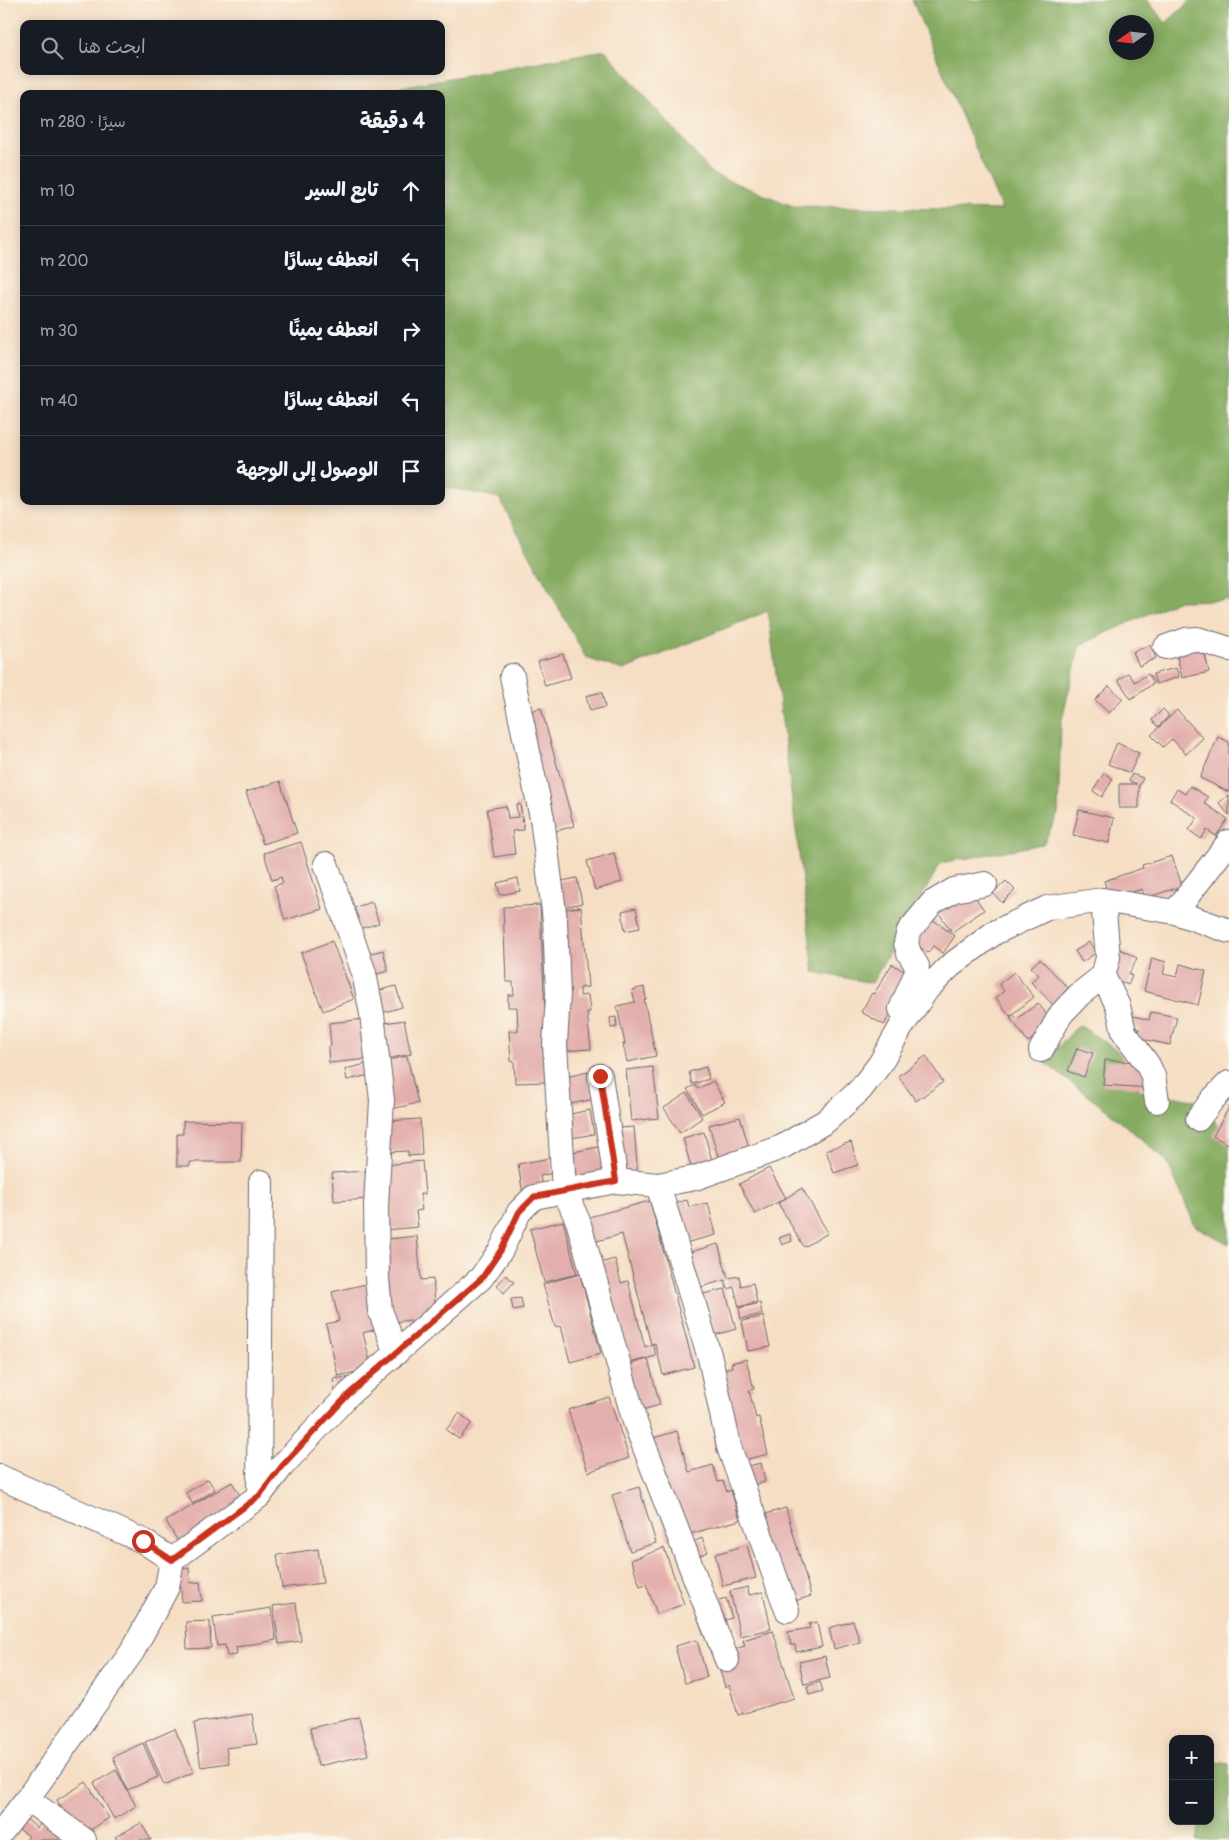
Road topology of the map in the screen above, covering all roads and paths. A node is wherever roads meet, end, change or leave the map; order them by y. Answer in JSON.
{"nodes":[{"id":1,"x":1166,"y":647,"type":"dead end"},
{"id":2,"x":1229,"y":649,"type":"edge"},
{"id":3,"x":512,"y":676,"type":"dead end"},
{"id":4,"x":1229,"y":842,"type":"edge"},
{"id":5,"x":326,"y":864,"type":"dead end"},
{"id":6,"x":985,"y":884,"type":"dead end"},
{"id":7,"x":1103,"y":900,"type":"junction"},
{"id":8,"x":1175,"y":912,"type":"junction"},
{"id":9,"x":1229,"y":931,"type":"edge"},
{"id":10,"x":1103,"y":976,"type":"junction"},
{"id":11,"x":900,"y":1029,"type":"junction"},
{"id":12,"x":1041,"y":1050,"type":"dead end"},
{"id":13,"x":600,"y":1076,"type":"dead end"},
{"id":14,"x":1229,"y":1083,"type":"edge"},
{"id":15,"x":1157,"y":1101,"type":"dead end"},
{"id":16,"x":1198,"y":1119,"type":"dead end"},
{"id":17,"x":616,"y":1181,"type":"junction"},
{"id":18,"x":261,"y":1182,"type":"dead end"},
{"id":19,"x":658,"y":1185,"type":"junction"},
{"id":20,"x":564,"y":1190,"type":"junction"},
{"id":21,"x":396,"y":1352,"type":"junction"},
{"id":22,"x":0,"y":1477,"type":"edge"},
{"id":23,"x":259,"y":1496,"type":"junction"},
{"id":24,"x":172,"y":1560,"type":"junction"},
{"id":25,"x":787,"y":1610,"type":"dead end"},
{"id":26,"x":727,"y":1660,"type":"dead end"},
{"id":27,"x":27,"y":1799,"type":"junction"},
{"id":28,"x":0,"y":1834,"type":"edge"},
{"id":29,"x":84,"y":1840,"type":"edge"}],
"edges":[{"from":1,"to":2,"type":"street"},
{"from":3,"to":20,"type":"street"},
{"from":4,"to":8,"type":"street"},
{"from":5,"to":21,"type":"street"},
{"from":6,"to":11,"type":"street"},
{"from":7,"to":8,"type":"street"},
{"from":7,"to":10,"type":"street"},
{"from":7,"to":11,"type":"street"},
{"from":8,"to":9,"type":"street"},
{"from":10,"to":12,"type":"street"},
{"from":10,"to":15,"type":"street"},
{"from":11,"to":19,"type":"street"},
{"from":13,"to":17,"type":"street"},
{"from":14,"to":16,"type":"street"},
{"from":17,"to":19,"type":"street"},
{"from":17,"to":20,"type":"street"},
{"from":18,"to":23,"type":"street"},
{"from":19,"to":25,"type":"street"},
{"from":20,"to":21,"type":"street"},
{"from":20,"to":26,"type":"street"},
{"from":21,"to":23,"type":"street"},
{"from":22,"to":24,"type":"street"},
{"from":23,"to":24,"type":"street"},
{"from":24,"to":27,"type":"street"},
{"from":27,"to":28,"type":"street"},
{"from":27,"to":29,"type":"street"}]}
